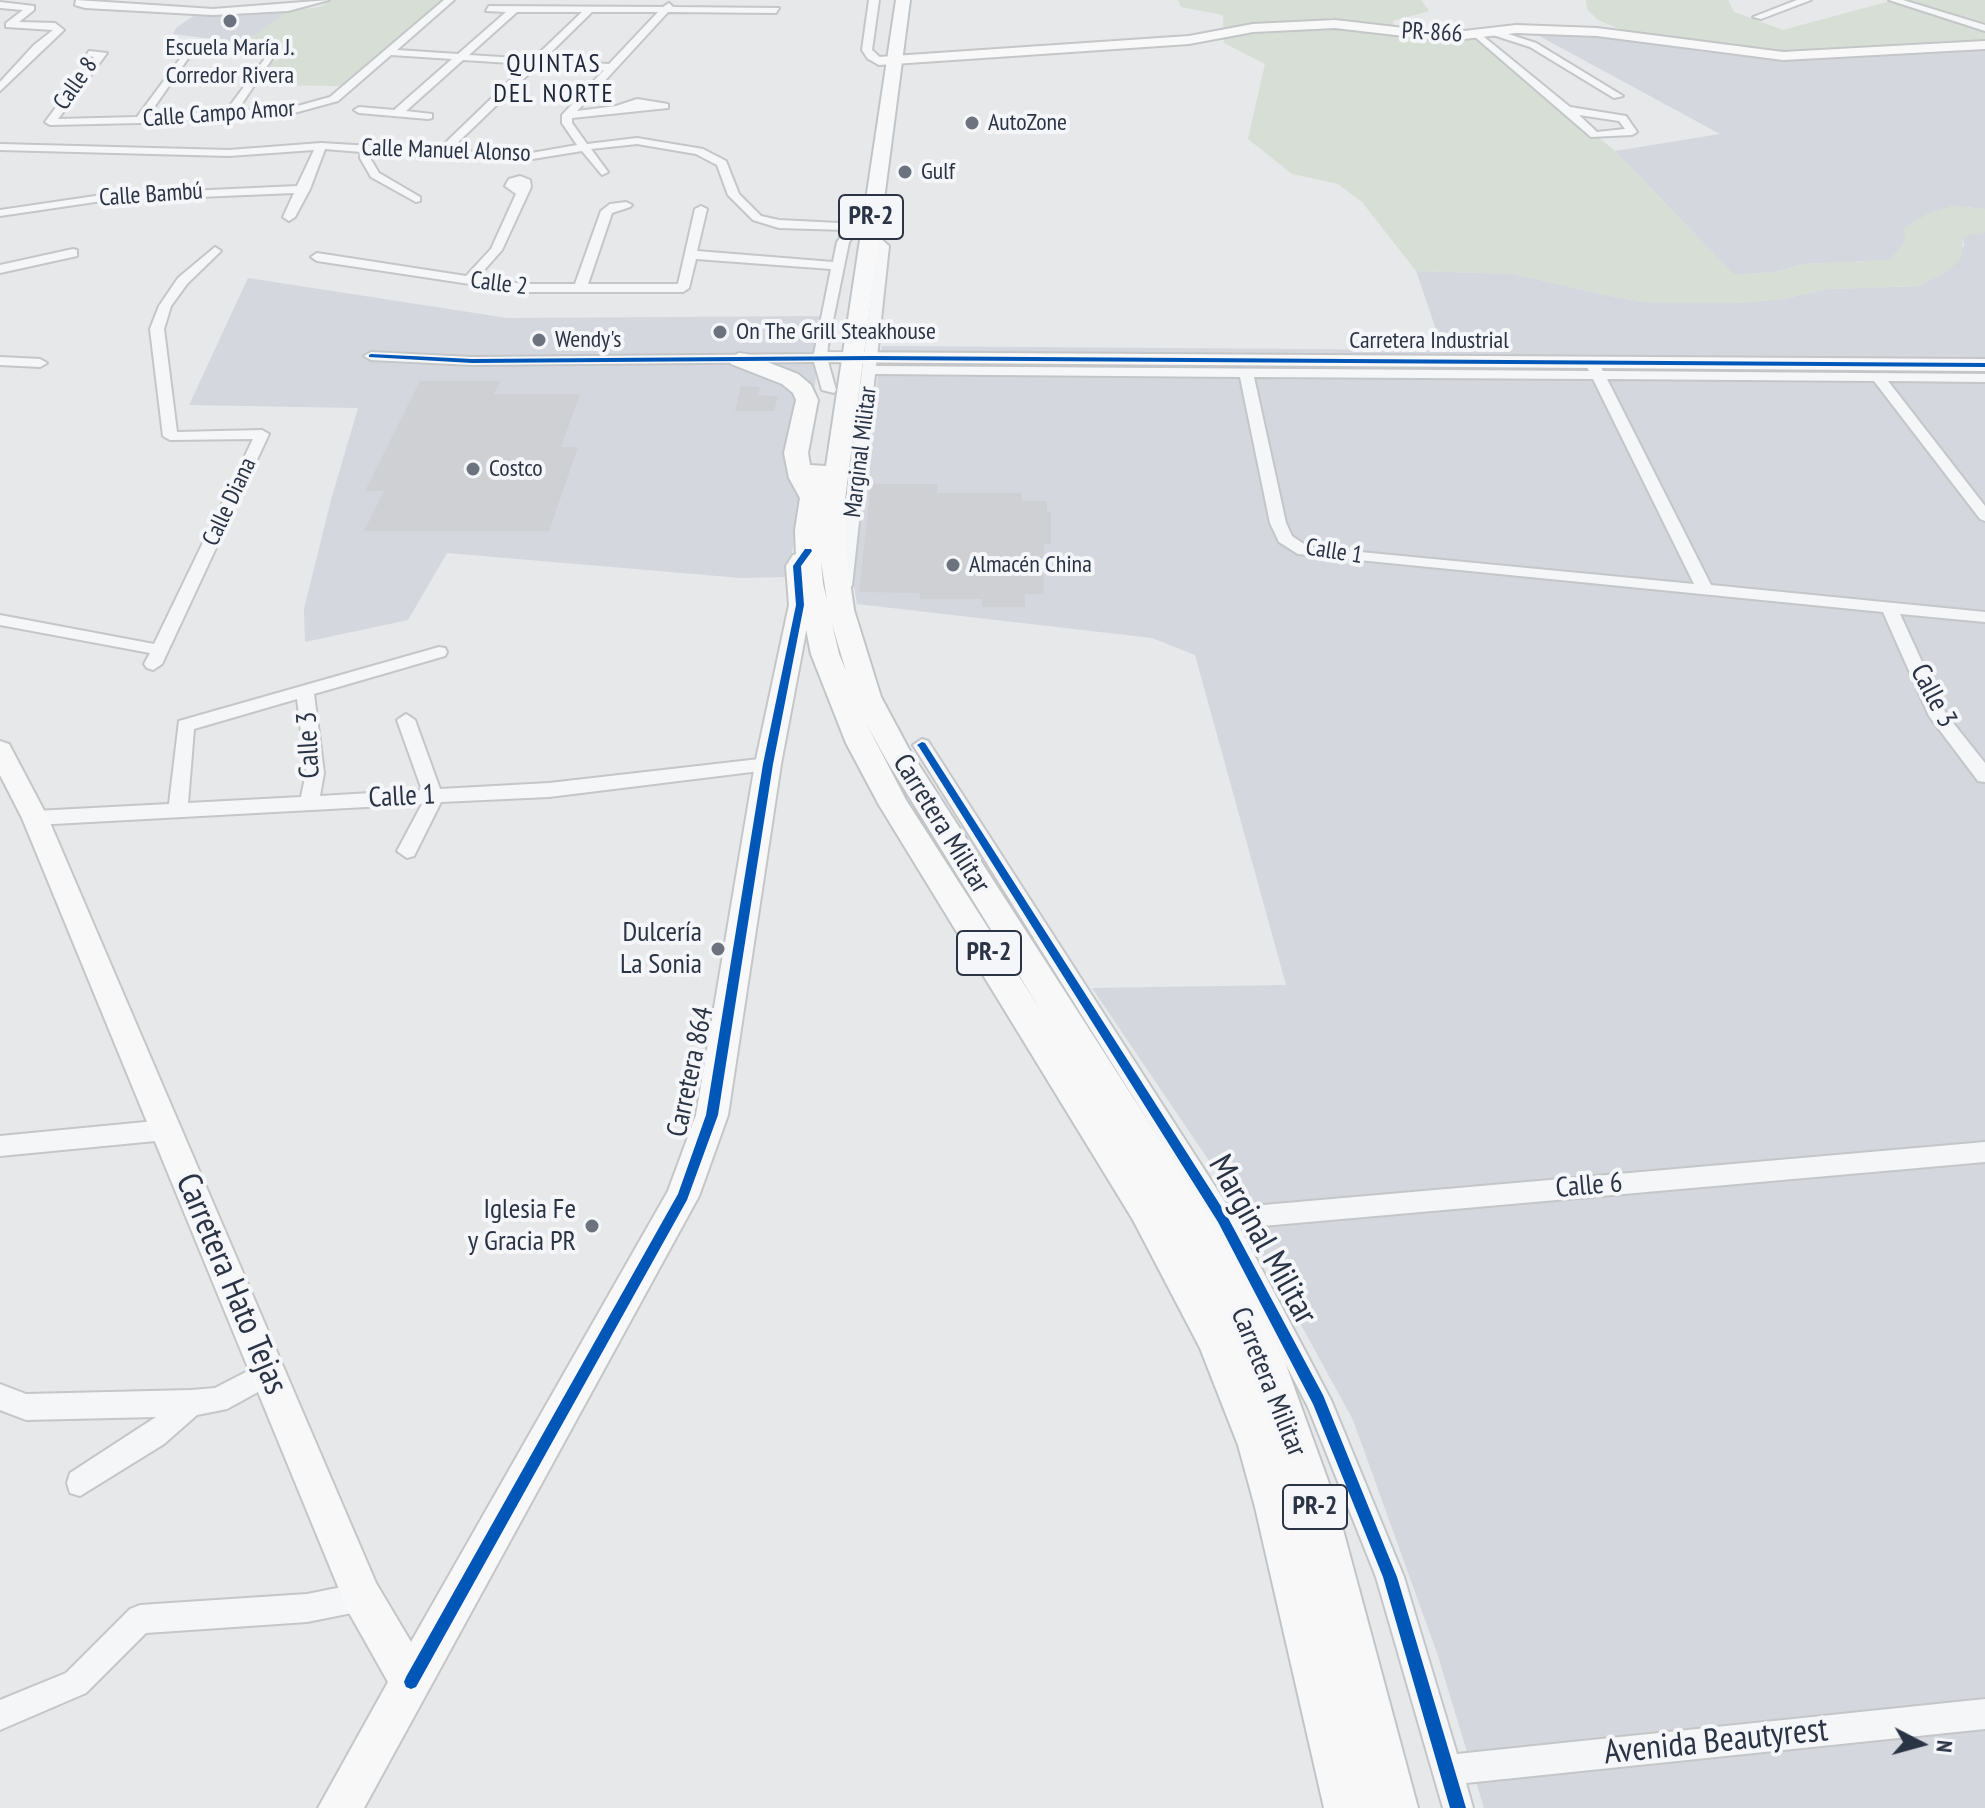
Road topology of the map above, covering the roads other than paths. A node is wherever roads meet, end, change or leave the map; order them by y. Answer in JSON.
{"nodes":[{"id":1,"x":324,"y":0,"type":"edge"},
{"id":2,"x":449,"y":0,"type":"edge"},
{"id":3,"x":674,"y":0,"type":"edge"},
{"id":4,"x":874,"y":0,"type":"edge"},
{"id":5,"x":887,"y":0,"type":"edge"},
{"id":6,"x":903,"y":0,"type":"edge"},
{"id":7,"x":1806,"y":0,"type":"edge"},
{"id":8,"x":1894,"y":0,"type":"edge"},
{"id":9,"x":1906,"y":0,"type":"edge"},
{"id":10,"x":1912,"y":0,"type":"edge"},
{"id":11,"x":3,"y":2,"type":"edge"},
{"id":12,"x":83,"y":3,"type":"edge"},
{"id":13,"x":489,"y":9,"type":"dead end"},
{"id":14,"x":515,"y":9,"type":"junction"},
{"id":15,"x":589,"y":10,"type":"junction"},
{"id":16,"x":665,"y":10,"type":"junction"},
{"id":17,"x":1950,"y":14,"type":"junction"},
{"id":18,"x":1758,"y":17,"type":"dead end"},
{"id":19,"x":1985,"y":21,"type":"edge"},
{"id":20,"x":772,"y":22,"type":"dead end"},
{"id":21,"x":12,"y":24,"type":"junction"},
{"id":22,"x":1985,"y":28,"type":"edge"},
{"id":23,"x":0,"y":31,"type":"edge"},
{"id":24,"x":1496,"y":33,"type":"junction"},
{"id":25,"x":1478,"y":35,"type":"junction"},
{"id":26,"x":1985,"y":45,"type":"edge"},
{"id":27,"x":191,"y":47,"type":"dead end"},
{"id":28,"x":388,"y":52,"type":"junction"},
{"id":29,"x":89,"y":54,"type":"dead end"},
{"id":30,"x":269,"y":56,"type":"dead end"},
{"id":31,"x":461,"y":57,"type":"junction"},
{"id":32,"x":886,"y":60,"type":"junction"},
{"id":33,"x":535,"y":62,"type":"junction"},
{"id":34,"x":609,"y":67,"type":"junction"},
{"id":35,"x":0,"y":88,"type":"edge"},
{"id":36,"x":1618,"y":96,"type":"dead end"},
{"id":37,"x":618,"y":109,"type":"dead end"},
{"id":38,"x":360,"y":110,"type":"dead end"},
{"id":39,"x":1567,"y":110,"type":"junction"},
{"id":40,"x":397,"y":113,"type":"junction"},
{"id":41,"x":229,"y":115,"type":"junction"},
{"id":42,"x":567,"y":115,"type":"junction"},
{"id":43,"x":428,"y":116,"type":"dead end"},
{"id":44,"x":50,"y":120,"type":"joint"},
{"id":45,"x":140,"y":120,"type":"junction"},
{"id":46,"x":321,"y":146,"type":"junction"},
{"id":47,"x":0,"y":147,"type":"edge"},
{"id":48,"x":584,"y":147,"type":"junction"},
{"id":49,"x":368,"y":148,"type":"junction"},
{"id":50,"x":441,"y":153,"type":"junction"},
{"id":51,"x":602,"y":172,"type":"dead end"},
{"id":52,"x":304,"y":189,"type":"junction"},
{"id":53,"x":522,"y":192,"type":"dead end"},
{"id":54,"x":416,"y":199,"type":"dead end"},
{"id":55,"x":626,"y":205,"type":"dead end"},
{"id":56,"x":701,"y":209,"type":"dead end"},
{"id":57,"x":0,"y":213,"type":"edge"},
{"id":58,"x":289,"y":217,"type":"dead end"},
{"id":59,"x":862,"y":230,"type":"junction"},
{"id":60,"x":215,"y":251,"type":"dead end"},
{"id":61,"x":73,"y":253,"type":"dead end"},
{"id":62,"x":321,"y":254,"type":"dead end"},
{"id":63,"x":691,"y":255,"type":"junction"},
{"id":64,"x":837,"y":266,"type":"junction"},
{"id":65,"x":0,"y":269,"type":"edge"},
{"id":66,"x":468,"y":281,"type":"junction"},
{"id":67,"x":580,"y":289,"type":"junction"},
{"id":68,"x":824,"y":334,"type":"junction"},
{"id":69,"x":371,"y":356,"type":"dead end"},
{"id":70,"x":786,"y":358,"type":"junction"},
{"id":71,"x":739,"y":359,"type":"junction"},
{"id":72,"x":850,"y":360,"type":"junction"},
{"id":73,"x":0,"y":361,"type":"edge"},
{"id":74,"x":40,"y":363,"type":"dead end"},
{"id":75,"x":1985,"y":365,"type":"edge"},
{"id":76,"x":1595,"y":368,"type":"junction"},
{"id":77,"x":1246,"y":372,"type":"junction"},
{"id":78,"x":1878,"y":377,"type":"junction"},
{"id":79,"x":1985,"y":378,"type":"edge"},
{"id":80,"x":813,"y":498,"type":"junction"},
{"id":81,"x":1985,"y":516,"type":"edge"},
{"id":82,"x":808,"y":551,"type":"junction"},
{"id":83,"x":1706,"y":592,"type":"junction"},
{"id":84,"x":1890,"y":610,"type":"junction"},
{"id":85,"x":1985,"y":617,"type":"edge"},
{"id":86,"x":0,"y":620,"type":"edge"},
{"id":87,"x":838,"y":651,"type":"junction"},
{"id":88,"x":439,"y":652,"type":"dead end"},
{"id":89,"x":788,"y":661,"type":"junction"},
{"id":90,"x":305,"y":689,"type":"junction"},
{"id":91,"x":406,"y":720,"type":"dead end"},
{"id":92,"x":922,"y":745,"type":"dead end"},
{"id":93,"x":0,"y":750,"type":"edge"},
{"id":94,"x":768,"y":764,"type":"junction"},
{"id":95,"x":1985,"y":776,"type":"edge"},
{"id":96,"x":433,"y":796,"type":"junction"},
{"id":97,"x":924,"y":799,"type":"junction"},
{"id":98,"x":309,"y":802,"type":"junction"},
{"id":99,"x":959,"y":803,"type":"junction"},
{"id":100,"x":178,"y":808,"type":"junction"},
{"id":101,"x":35,"y":818,"type":"junction"},
{"id":102,"x":407,"y":851,"type":"dead end"},
{"id":103,"x":166,"y":1130,"type":"junction"},
{"id":104,"x":0,"y":1146,"type":"edge"},
{"id":105,"x":1985,"y":1152,"type":"edge"},
{"id":106,"x":1191,"y":1223,"type":"junction"},
{"id":107,"x":269,"y":1372,"type":"junction"},
{"id":108,"x":0,"y":1397,"type":"edge"},
{"id":109,"x":191,"y":1403,"type":"junction"},
{"id":110,"x":80,"y":1483,"type":"dead end"},
{"id":111,"x":362,"y":1597,"type":"junction"},
{"id":112,"x":411,"y":1682,"type":"junction"},
{"id":113,"x":1985,"y":1714,"type":"edge"},
{"id":114,"x":0,"y":1715,"type":"edge"},
{"id":115,"x":1448,"y":1770,"type":"junction"},
{"id":116,"x":340,"y":1808,"type":"edge"},
{"id":117,"x":1349,"y":1808,"type":"edge"},
{"id":118,"x":1393,"y":1808,"type":"edge"},
{"id":119,"x":1458,"y":1808,"type":"edge"}],
"edges":[{"from":1,"to":12,"type":"street"},
{"from":2,"to":28,"type":"street","name":"Calle Campo Amor"},
{"from":3,"to":16,"type":"street"},
{"from":4,"to":32,"type":"street"},
{"from":5,"to":32,"type":"main road","name":"Carretera Militar","number":"PR-2"},
{"from":6,"to":32,"type":"main road","name":"Carretera Militar","number":"PR-2"},
{"from":7,"to":18,"type":"street"},
{"from":8,"to":17,"type":"street"},
{"from":9,"to":17,"type":"street"},
{"from":10,"to":17,"type":"street"},
{"from":11,"to":21,"type":"street"},
{"from":13,"to":14,"type":"street"},
{"from":14,"to":15,"type":"street"},
{"from":14,"to":31,"type":"street"},
{"from":15,"to":16,"type":"street"},
{"from":15,"to":33,"type":"street"},
{"from":16,"to":20,"type":"street"},
{"from":16,"to":34,"type":"street"},
{"from":17,"to":19,"type":"street"},
{"from":17,"to":22,"type":"street"},
{"from":21,"to":23,"type":"street"},
{"from":21,"to":35,"type":"street"},
{"from":24,"to":25,"type":"street","name":"PR-866","number":"PR-866"},
{"from":24,"to":26,"type":"street","name":"PR-866","number":"PR-866"},
{"from":24,"to":36,"type":"street"},
{"from":25,"to":32,"type":"street","name":"PR-866","number":"PR-866"},
{"from":25,"to":39,"type":"street"},
{"from":27,"to":45,"type":"street"},
{"from":28,"to":31,"type":"street"},
{"from":28,"to":41,"type":"street","name":"Calle Campo Amor"},
{"from":29,"to":44,"type":"street","name":"Calle 8"},
{"from":30,"to":41,"type":"street"},
{"from":31,"to":33,"type":"street"},
{"from":31,"to":40,"type":"street"},
{"from":32,"to":59,"type":"main road","name":"Carretera Militar","number":"PR-2"},
{"from":33,"to":34,"type":"street"},
{"from":33,"to":50,"type":"street"},
{"from":34,"to":42,"type":"street"},
{"from":37,"to":42,"type":"street"},
{"from":38,"to":40,"type":"street"},
{"from":39,"to":39,"type":"street"},
{"from":40,"to":43,"type":"street"},
{"from":41,"to":45,"type":"street","name":"Calle Campo Amor"},
{"from":42,"to":48,"type":"street"},
{"from":44,"to":45,"type":"street","name":"Calle Campo Amor"},
{"from":46,"to":47,"type":"street","name":"Calle Manuel Alonso"},
{"from":46,"to":49,"type":"street","name":"Calle Manuel Alonso"},
{"from":46,"to":52,"type":"street"},
{"from":48,"to":50,"type":"street","name":"Calle Manuel Alonso"},
{"from":48,"to":51,"type":"street"},
{"from":48,"to":59,"type":"street","name":"Calle Manuel Alonso"},
{"from":49,"to":50,"type":"street","name":"Calle Manuel Alonso"},
{"from":49,"to":54,"type":"street"},
{"from":52,"to":57,"type":"street","name":"Calle Bambú"},
{"from":52,"to":58,"type":"street"},
{"from":53,"to":66,"type":"street"},
{"from":55,"to":67,"type":"street"},
{"from":56,"to":63,"type":"street"},
{"from":59,"to":64,"type":"street"},
{"from":59,"to":72,"type":"main road","name":"Carretera Militar","number":"PR-2"},
{"from":59,"to":72,"type":"street","name":"Marginal Militar"},
{"from":60,"to":86,"type":"street","name":"Calle Diana"},
{"from":61,"to":65,"type":"street"},
{"from":62,"to":66,"type":"street","name":"Calle 2"},
{"from":63,"to":64,"type":"street"},
{"from":63,"to":67,"type":"street","name":"Calle 2"},
{"from":64,"to":68,"type":"street"},
{"from":66,"to":67,"type":"street","name":"Calle 2"},
{"from":68,"to":70,"type":"street"},
{"from":68,"to":72,"type":"street"},
{"from":69,"to":71,"type":"street"},
{"from":70,"to":71,"type":"street"},
{"from":70,"to":72,"type":"street"},
{"from":71,"to":80,"type":"main road"},
{"from":72,"to":76,"type":"street","name":"Carretera Industrial"},
{"from":72,"to":77,"type":"street"},
{"from":72,"to":80,"type":"main road","name":"Carretera Militar","number":"PR-2"},
{"from":72,"to":87,"type":"main road","name":"Carretera Militar","number":"PR-2"},
{"from":73,"to":74,"type":"street"},
{"from":75,"to":76,"type":"street","name":"Carretera Industrial"},
{"from":76,"to":77,"type":"street"},
{"from":76,"to":78,"type":"street"},
{"from":76,"to":83,"type":"street"},
{"from":77,"to":83,"type":"street","name":"Calle 1"},
{"from":78,"to":79,"type":"street"},
{"from":78,"to":81,"type":"street"},
{"from":80,"to":82,"type":"main road","name":"Carretera Militar","number":"PR-2"},
{"from":82,"to":87,"type":"main road","name":"Carretera Militar","number":"PR-2"},
{"from":82,"to":89,"type":"street","name":"Carretera 864"},
{"from":83,"to":84,"type":"street","name":"Calle 1"},
{"from":84,"to":85,"type":"street","name":"Calle 1"},
{"from":84,"to":95,"type":"street","name":"Calle 3"},
{"from":87,"to":89,"type":"street"},
{"from":87,"to":97,"type":"main road","name":"Carretera Militar","number":"PR-2"},
{"from":87,"to":106,"type":"main road","name":"Carretera Militar","number":"PR-2"},
{"from":88,"to":90,"type":"street"},
{"from":89,"to":94,"type":"street","name":"Carretera 864"},
{"from":90,"to":98,"type":"street","name":"Calle 3"},
{"from":90,"to":100,"type":"street"},
{"from":91,"to":96,"type":"street"},
{"from":92,"to":99,"type":"street","name":"Marginal Militar"},
{"from":93,"to":101,"type":"street","name":"Carretera Hato Tejas"},
{"from":94,"to":96,"type":"street","name":"Calle 1"},
{"from":94,"to":112,"type":"street","name":"Carretera 864"},
{"from":96,"to":98,"type":"street","name":"Calle 1"},
{"from":96,"to":102,"type":"street"},
{"from":97,"to":99,"type":"street"},
{"from":97,"to":106,"type":"main road","name":"Carretera Militar","number":"PR-2"},
{"from":98,"to":100,"type":"street","name":"Calle 1"},
{"from":99,"to":106,"type":"street","name":"Marginal Militar"},
{"from":100,"to":101,"type":"street","name":"Calle 1"},
{"from":101,"to":103,"type":"street","name":"Carretera Hato Tejas"},
{"from":103,"to":104,"type":"street"},
{"from":103,"to":107,"type":"street","name":"Carretera Hato Tejas"},
{"from":105,"to":106,"type":"street","name":"Calle 6"},
{"from":106,"to":115,"type":"street","name":"Marginal Militar"},
{"from":106,"to":117,"type":"main road","name":"Carretera Militar","number":"PR-2"},
{"from":106,"to":118,"type":"main road","name":"Carretera Militar","number":"PR-2"},
{"from":107,"to":109,"type":"street"},
{"from":107,"to":111,"type":"street","name":"Carretera Hato Tejas"},
{"from":108,"to":109,"type":"street"},
{"from":109,"to":110,"type":"street"},
{"from":111,"to":112,"type":"street","name":"Carretera Hato Tejas"},
{"from":111,"to":114,"type":"street"},
{"from":112,"to":116,"type":"street"},
{"from":113,"to":115,"type":"street","name":"Avenida Beautyrest"},
{"from":115,"to":119,"type":"street","name":"Marginal Militar"}]}
